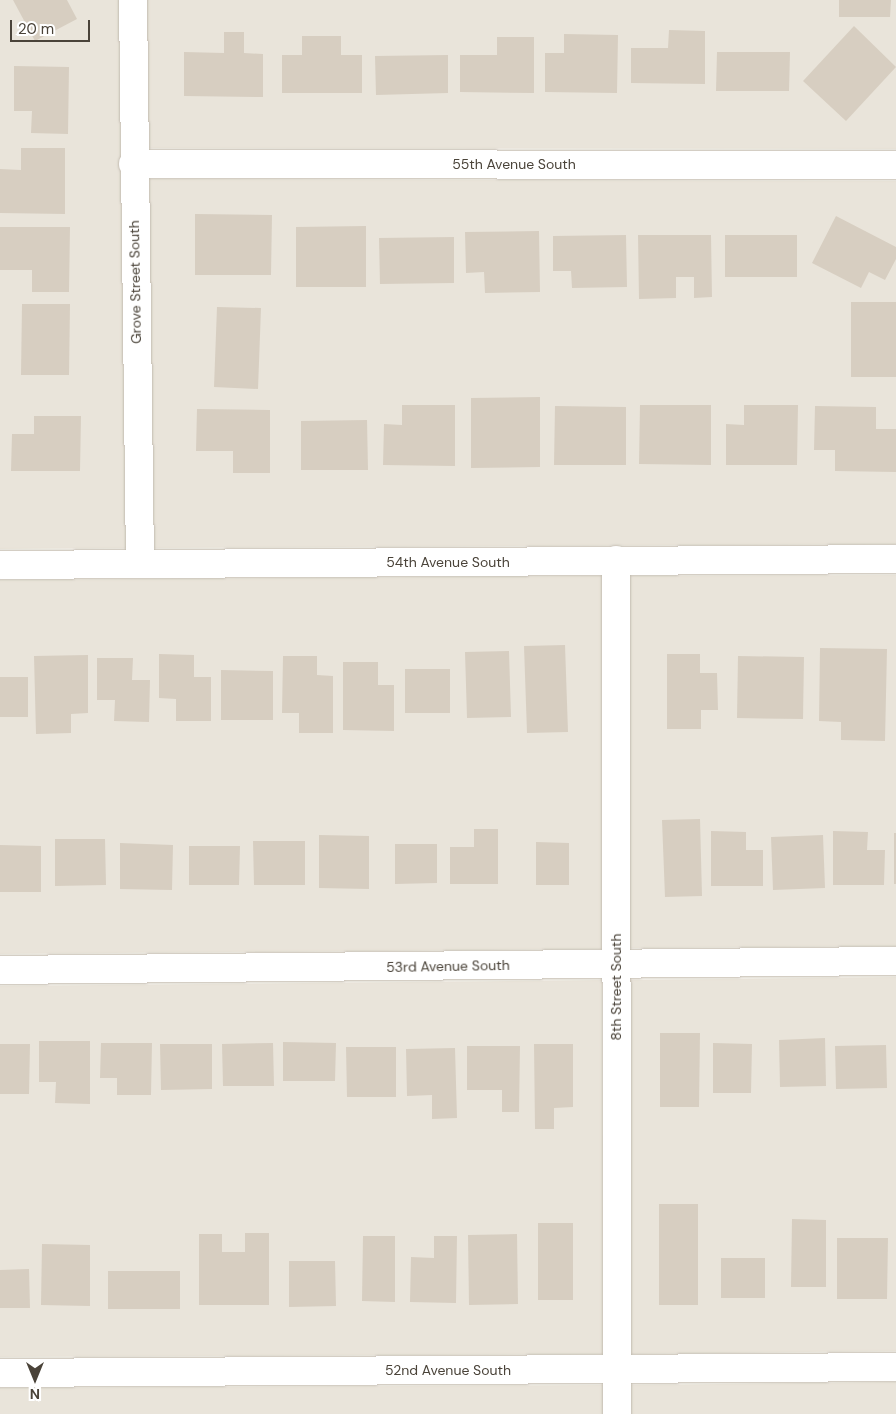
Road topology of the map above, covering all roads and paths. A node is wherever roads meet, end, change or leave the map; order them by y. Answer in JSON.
{"nodes":[{"id":1,"x":133,"y":0,"type":"edge"},
{"id":2,"x":133,"y":164,"type":"junction"},
{"id":3,"x":896,"y":165,"type":"edge"},
{"id":4,"x":896,"y":559,"type":"edge"},
{"id":5,"x":616,"y":560,"type":"junction"},
{"id":6,"x":140,"y":564,"type":"junction"},
{"id":7,"x":0,"y":565,"type":"edge"},
{"id":8,"x":896,"y":962,"type":"edge"},
{"id":9,"x":616,"y":964,"type":"junction"},
{"id":10,"x":0,"y":970,"type":"edge"},
{"id":11,"x":896,"y":1367,"type":"edge"},
{"id":12,"x":617,"y":1370,"type":"junction"},
{"id":13,"x":0,"y":1373,"type":"edge"},
{"id":14,"x":618,"y":1414,"type":"edge"}],
"edges":[{"from":1,"to":2,"type":"street","name":"Grove Street South"},
{"from":2,"to":3,"type":"street","name":"55th Avenue South"},
{"from":2,"to":6,"type":"street","name":"Grove Street South"},
{"from":4,"to":5,"type":"street","name":"54th Avenue South"},
{"from":5,"to":6,"type":"street","name":"54th Avenue South"},
{"from":5,"to":9,"type":"street","name":"8th Street South"},
{"from":6,"to":7,"type":"street","name":"54th Avenue South"},
{"from":8,"to":9,"type":"street","name":"53rd Avenue South"},
{"from":9,"to":10,"type":"street","name":"53rd Avenue South"},
{"from":9,"to":12,"type":"street","name":"8th Street South"},
{"from":11,"to":12,"type":"street","name":"52nd Avenue South"},
{"from":12,"to":13,"type":"street","name":"52nd Avenue South"},
{"from":12,"to":14,"type":"street","name":"8th Street South"}]}
